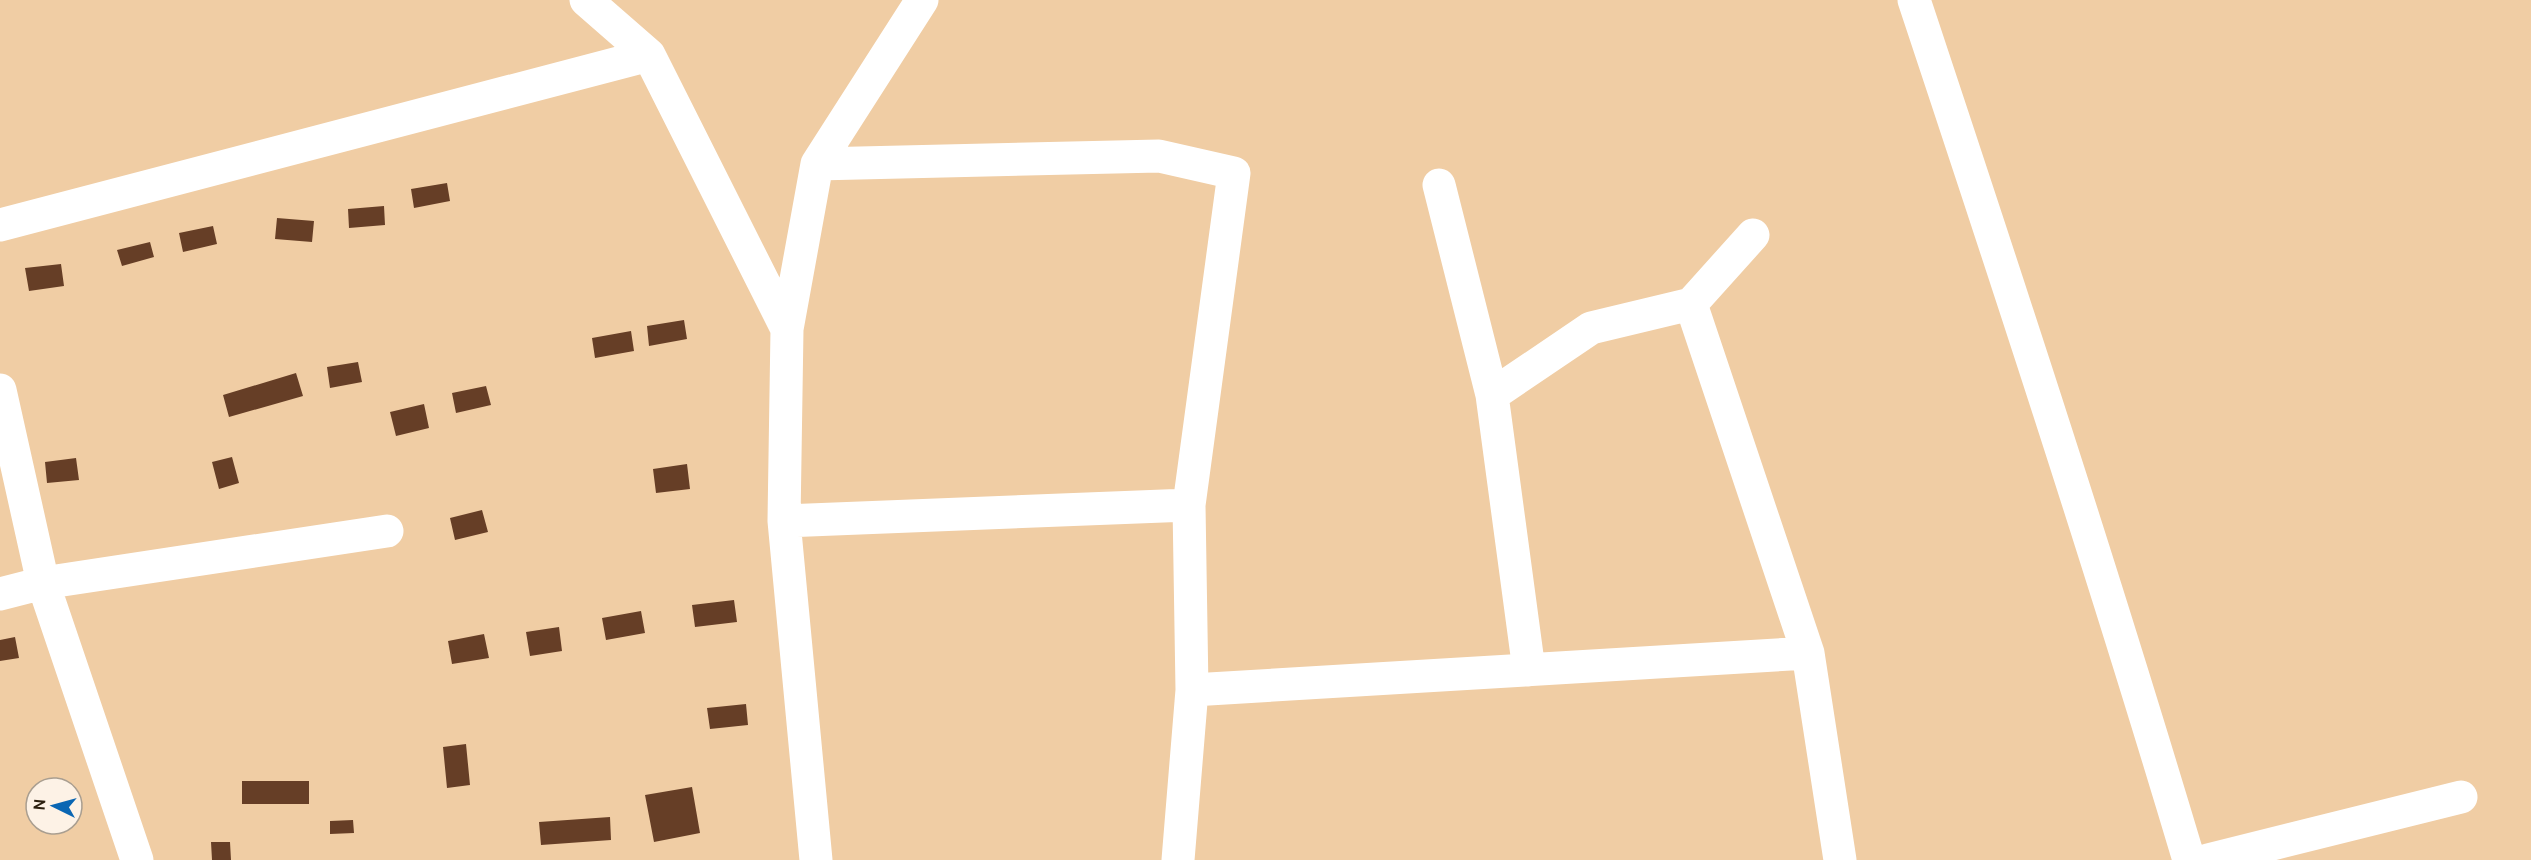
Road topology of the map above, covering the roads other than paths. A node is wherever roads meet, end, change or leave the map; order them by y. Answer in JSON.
{"nodes":[{"id":1,"x":586,"y":0,"type":"edge"},
{"id":2,"x":922,"y":0,"type":"edge"},
{"id":3,"x":1914,"y":0,"type":"edge"},
{"id":4,"x":649,"y":55,"type":"junction"},
{"id":5,"x":817,"y":164,"type":"junction"},
{"id":6,"x":1439,"y":185,"type":"dead end"},
{"id":7,"x":0,"y":225,"type":"edge"},
{"id":8,"x":1753,"y":235,"type":"dead end"},
{"id":9,"x":1691,"y":304,"type":"junction"},
{"id":10,"x":787,"y":329,"type":"junction"},
{"id":11,"x":0,"y":390,"type":"edge"},
{"id":12,"x":1492,"y":395,"type":"junction"},
{"id":13,"x":1189,"y":505,"type":"junction"},
{"id":14,"x":784,"y":521,"type":"junction"},
{"id":15,"x":387,"y":531,"type":"dead end"},
{"id":16,"x":43,"y":583,"type":"junction"},
{"id":17,"x":0,"y":594,"type":"edge"},
{"id":18,"x":1808,"y":653,"type":"junction"},
{"id":19,"x":1529,"y":670,"type":"junction"},
{"id":20,"x":1192,"y":690,"type":"junction"},
{"id":21,"x":2461,"y":797,"type":"dead end"},
{"id":22,"x":137,"y":860,"type":"edge"},
{"id":23,"x":816,"y":860,"type":"edge"},
{"id":24,"x":1178,"y":860,"type":"edge"},
{"id":25,"x":1840,"y":860,"type":"edge"},
{"id":26,"x":2189,"y":860,"type":"edge"},
{"id":27,"x":2208,"y":860,"type":"edge"}],
"edges":[{"from":1,"to":4,"type":"street"},
{"from":2,"to":5,"type":"street"},
{"from":3,"to":26,"type":"street"},
{"from":4,"to":7,"type":"street"},
{"from":4,"to":10,"type":"street"},
{"from":5,"to":10,"type":"street"},
{"from":5,"to":13,"type":"street"},
{"from":6,"to":12,"type":"street"},
{"from":8,"to":9,"type":"street"},
{"from":9,"to":12,"type":"street"},
{"from":9,"to":18,"type":"street"},
{"from":10,"to":14,"type":"street"},
{"from":11,"to":16,"type":"street"},
{"from":12,"to":19,"type":"street"},
{"from":13,"to":14,"type":"street"},
{"from":13,"to":20,"type":"street"},
{"from":14,"to":23,"type":"street"},
{"from":15,"to":16,"type":"street"},
{"from":16,"to":17,"type":"street"},
{"from":16,"to":22,"type":"street"},
{"from":18,"to":19,"type":"street"},
{"from":18,"to":25,"type":"street"},
{"from":19,"to":20,"type":"street"},
{"from":20,"to":24,"type":"street"},
{"from":21,"to":27,"type":"street"}]}
